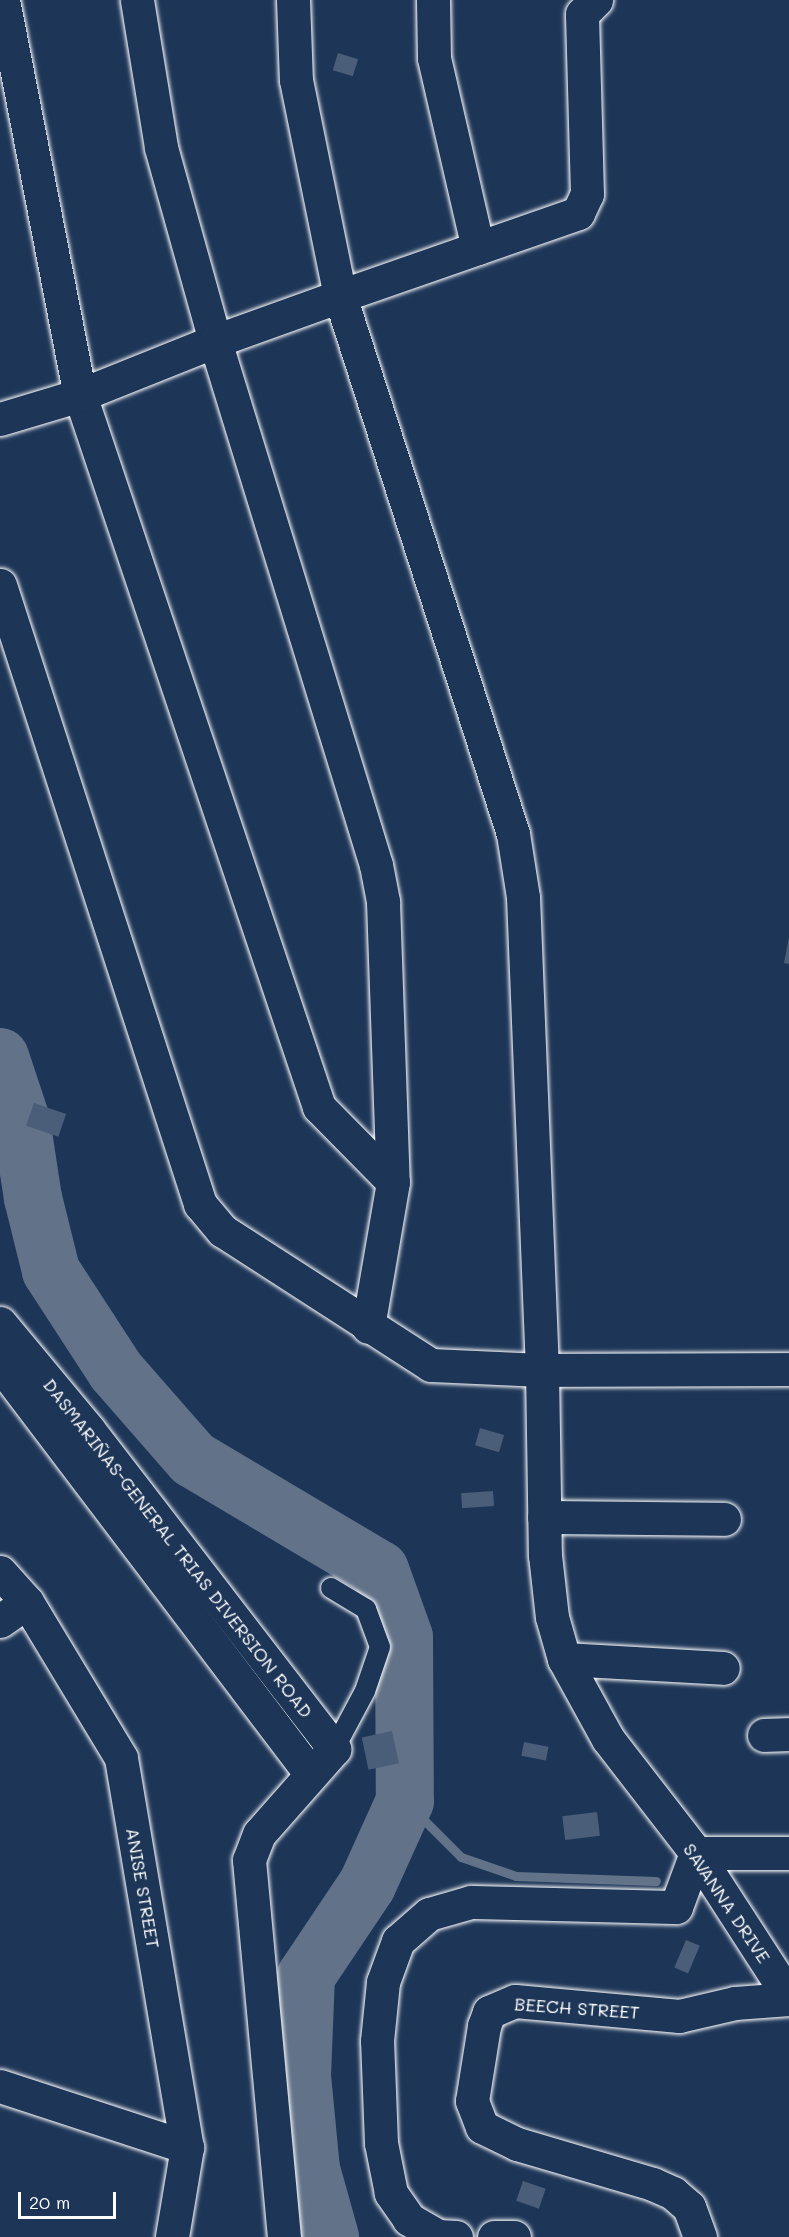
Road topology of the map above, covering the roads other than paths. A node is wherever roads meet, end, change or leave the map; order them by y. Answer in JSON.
{"nodes":[{"id":1,"x":3,"y":0,"type":"edge"},
{"id":2,"x":137,"y":0,"type":"edge"},
{"id":3,"x":293,"y":0,"type":"edge"},
{"id":4,"x":433,"y":0,"type":"edge"},
{"id":5,"x":587,"y":5,"type":"edge"},
{"id":6,"x":478,"y":248,"type":"junction"},
{"id":7,"x":340,"y":296,"type":"junction"},
{"id":8,"x":215,"y":341,"type":"junction"},
{"id":9,"x":80,"y":395,"type":"junction"},
{"id":10,"x":0,"y":420,"type":"edge"},
{"id":11,"x":0,"y":585,"type":"edge"},
{"id":12,"x":393,"y":1182,"type":"junction"},
{"id":13,"x":0,"y":1323,"type":"edge"},
{"id":14,"x":368,"y":1327,"type":"junction"},
{"id":15,"x":0,"y":1364,"type":"edge"},
{"id":16,"x":789,"y":1369,"type":"edge"},
{"id":17,"x":542,"y":1370,"type":"junction"},
{"id":18,"x":544,"y":1517,"type":"junction"},
{"id":19,"x":724,"y":1519,"type":"dead end"},
{"id":20,"x":0,"y":1572,"type":"edge"},
{"id":21,"x":331,"y":1588,"type":"dead end"},
{"id":22,"x":27,"y":1602,"type":"junction"},
{"id":23,"x":0,"y":1620,"type":"edge"},
{"id":24,"x":564,"y":1659,"type":"junction"},
{"id":25,"x":723,"y":1668,"type":"dead end"},
{"id":26,"x":334,"y":1749,"type":"junction"},
{"id":27,"x":310,"y":1773,"type":"junction"},
{"id":28,"x":789,"y":1852,"type":"edge"},
{"id":29,"x":696,"y":1853,"type":"junction"},
{"id":30,"x":789,"y":1998,"type":"edge"},
{"id":31,"x":0,"y":2086,"type":"edge"},
{"id":32,"x":187,"y":2147,"type":"junction"},
{"id":33,"x":172,"y":2237,"type":"edge"},
{"id":34,"x":284,"y":2237,"type":"edge"},
{"id":35,"x":456,"y":2237,"type":"edge"},
{"id":36,"x":494,"y":2237,"type":"edge"},
{"id":37,"x":514,"y":2237,"type":"edge"},
{"id":38,"x":700,"y":2237,"type":"edge"}],
"edges":[{"from":1,"to":9,"type":"street"},
{"from":2,"to":8,"type":"street"},
{"from":3,"to":7,"type":"street","name":"SAVANNA DRIVE"},
{"from":4,"to":6,"type":"street"},
{"from":5,"to":6,"type":"street"},
{"from":6,"to":7,"type":"street"},
{"from":7,"to":8,"type":"street"},
{"from":7,"to":17,"type":"street","name":"SAVANNA DRIVE"},
{"from":8,"to":9,"type":"street"},
{"from":8,"to":12,"type":"street"},
{"from":9,"to":10,"type":"street"},
{"from":9,"to":12,"type":"street"},
{"from":11,"to":14,"type":"street"},
{"from":12,"to":14,"type":"street"},
{"from":13,"to":26,"type":"street","name":"DASMARIÑAS-GENERAL TRIAS DIVERSION ROAD"},
{"from":14,"to":17,"type":"street"},
{"from":15,"to":27,"type":"street","name":"DASMARIÑAS-GENERAL TRIAS DIVERSION ROAD"},
{"from":16,"to":17,"type":"street"},
{"from":17,"to":18,"type":"street","name":"SAVANNA DRIVE"},
{"from":18,"to":19,"type":"street"},
{"from":18,"to":24,"type":"street","name":"SAVANNA DRIVE"},
{"from":20,"to":22,"type":"street","name":"ANISE STREET"},
{"from":21,"to":26,"type":"lane"},
{"from":22,"to":23,"type":"street"},
{"from":22,"to":32,"type":"street","name":"ANISE STREET"},
{"from":24,"to":25,"type":"street"},
{"from":24,"to":29,"type":"street","name":"SAVANNA DRIVE"},
{"from":26,"to":27,"type":"street"},
{"from":27,"to":34,"type":"street"},
{"from":28,"to":29,"type":"street"},
{"from":29,"to":30,"type":"street","name":"SAVANNA DRIVE"},
{"from":29,"to":35,"type":"street"},
{"from":30,"to":38,"type":"street","name":"BEECH STREET"},
{"from":31,"to":32,"type":"street"},
{"from":32,"to":33,"type":"street","name":"ANISE STREET"},
{"from":36,"to":37,"type":"street"}]}
